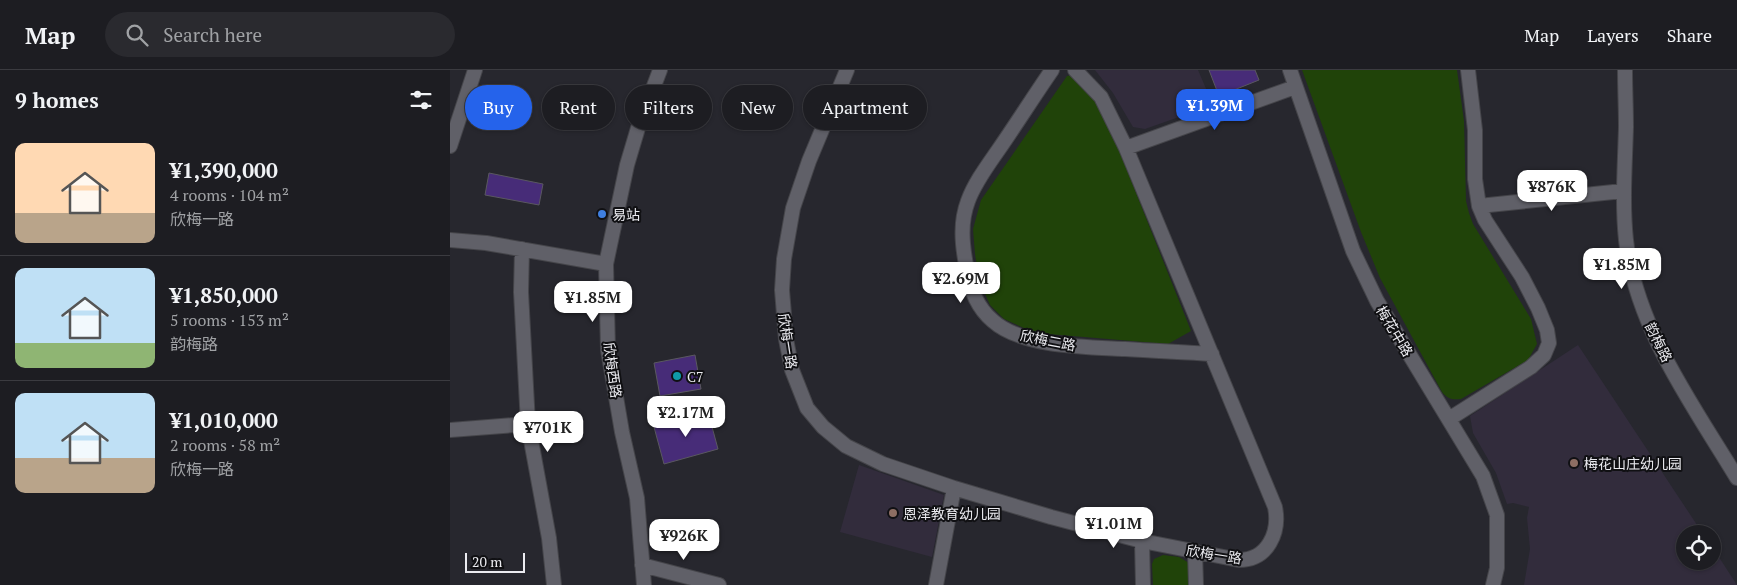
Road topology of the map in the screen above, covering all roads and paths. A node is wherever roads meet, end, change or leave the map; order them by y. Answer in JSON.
{"nodes":[{"id":1,"x":475,"y":70,"type":"edge"},
{"id":2,"x":660,"y":70,"type":"edge"},
{"id":3,"x":847,"y":70,"type":"edge"},
{"id":4,"x":1052,"y":70,"type":"edge"},
{"id":5,"x":1075,"y":70,"type":"edge"},
{"id":6,"x":1290,"y":70,"type":"edge"},
{"id":7,"x":1468,"y":70,"type":"edge"},
{"id":8,"x":1625,"y":70,"type":"edge"},
{"id":9,"x":1295,"y":87,"type":"junction"},
{"id":10,"x":450,"y":146,"type":"edge"},
{"id":11,"x":1126,"y":148,"type":"junction"},
{"id":12,"x":1623,"y":190,"type":"junction"},
{"id":13,"x":1479,"y":206,"type":"junction"},
{"id":14,"x":450,"y":240,"type":"edge"},
{"id":15,"x":522,"y":249,"type":"junction"},
{"id":16,"x":606,"y":264,"type":"junction"},
{"id":17,"x":1212,"y":354,"type":"junction"},
{"id":18,"x":1449,"y":420,"type":"junction"},
{"id":19,"x":528,"y":424,"type":"junction"},
{"id":20,"x":450,"y":430,"type":"edge"},
{"id":21,"x":1737,"y":478,"type":"edge"},
{"id":22,"x":954,"y":488,"type":"junction"},
{"id":23,"x":1142,"y":541,"type":"junction"},
{"id":24,"x":1196,"y":551,"type":"junction"},
{"id":25,"x":642,"y":565,"type":"junction"},
{"id":26,"x":554,"y":585,"type":"edge"},
{"id":27,"x":644,"y":585,"type":"edge"},
{"id":28,"x":718,"y":585,"type":"edge"},
{"id":29,"x":936,"y":585,"type":"edge"},
{"id":30,"x":1144,"y":585,"type":"edge"},
{"id":31,"x":1196,"y":585,"type":"edge"},
{"id":32,"x":1493,"y":585,"type":"edge"}],
"edges":[{"from":1,"to":10,"type":"street"},
{"from":2,"to":16,"type":"street","name":"欣梅西路"},
{"from":3,"to":22,"type":"street","name":"欣梅一路"},
{"from":4,"to":17,"type":"street","name":"欣梅二路"},
{"from":5,"to":11,"type":"street","name":"欣梅一路"},
{"from":6,"to":9,"type":"street","name":"梅花中路"},
{"from":7,"to":13,"type":"street"},
{"from":8,"to":12,"type":"street","name":"韵梅路"},
{"from":9,"to":11,"type":"street"},
{"from":9,"to":18,"type":"street","name":"梅花中路"},
{"from":11,"to":17,"type":"street","name":"欣梅一路"},
{"from":12,"to":13,"type":"street"},
{"from":12,"to":21,"type":"street","name":"韵梅路"},
{"from":13,"to":18,"type":"street"},
{"from":14,"to":15,"type":"street"},
{"from":15,"to":16,"type":"street"},
{"from":15,"to":19,"type":"street"},
{"from":16,"to":25,"type":"street","name":"欣梅西路"},
{"from":17,"to":24,"type":"street","name":"欣梅一路"},
{"from":18,"to":32,"type":"street","name":"梅花中路"},
{"from":19,"to":20,"type":"street"},
{"from":19,"to":26,"type":"street"},
{"from":22,"to":23,"type":"street","name":"欣梅一路"},
{"from":22,"to":29,"type":"street"},
{"from":23,"to":24,"type":"street","name":"欣梅一路"},
{"from":23,"to":30,"type":"street"},
{"from":24,"to":31,"type":"street"},
{"from":25,"to":27,"type":"street","name":"欣梅西路"},
{"from":25,"to":28,"type":"street"}]}
